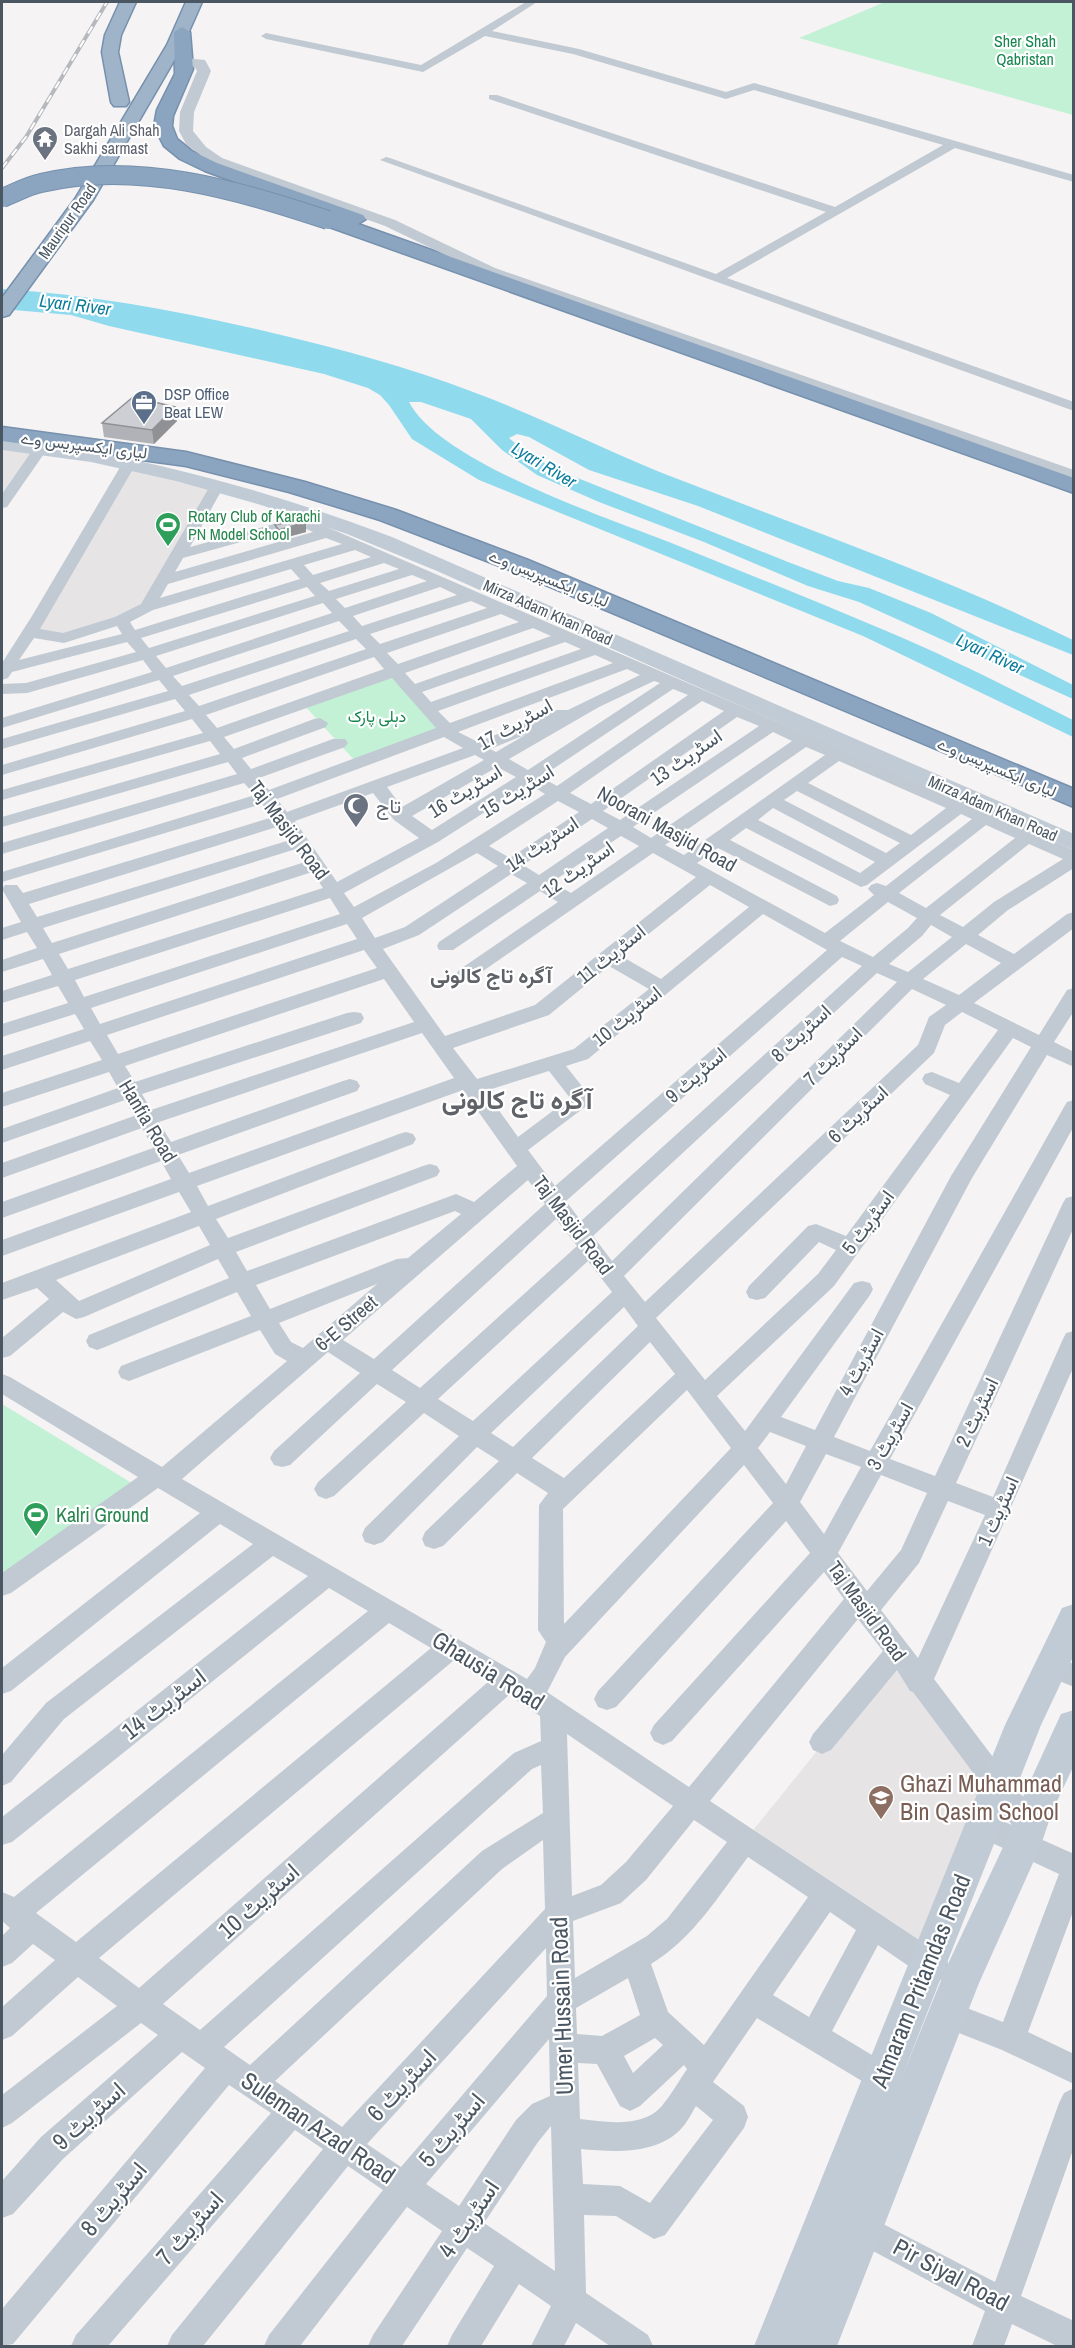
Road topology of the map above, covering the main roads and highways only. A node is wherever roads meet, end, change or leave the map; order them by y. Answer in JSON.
{"nodes":[{"id":1,"x":128,"y":2,"type":"edge"},
{"id":2,"x":194,"y":2,"type":"edge"},
{"id":3,"x":182,"y":32,"type":"junction"},
{"id":4,"x":132,"y":83,"type":"dead end"},
{"id":5,"x":120,"y":102,"type":"junction"},
{"id":6,"x":109,"y":121,"type":"dead end"},
{"id":7,"x":86,"y":158,"type":"dead end"},
{"id":8,"x":63,"y":196,"type":"dead end"},
{"id":9,"x":2,"y":198,"type":"edge"},
{"id":10,"x":442,"y":259,"type":"junction"},
{"id":11,"x":2,"y":311,"type":"edge"},
{"id":12,"x":2,"y":434,"type":"edge"},
{"id":13,"x":2,"y":444,"type":"edge"},
{"id":14,"x":133,"y":458,"type":"junction"},
{"id":15,"x":1074,"y":486,"type":"edge"},
{"id":16,"x":1074,"y":799,"type":"edge"},
{"id":17,"x":1074,"y":843,"type":"edge"},
{"id":18,"x":1074,"y":1618,"type":"edge"},
{"id":19,"x":1062,"y":1671,"type":"edge"},
{"id":20,"x":1074,"y":1725,"type":"edge"},
{"id":21,"x":944,"y":1987,"type":"junction"},
{"id":22,"x":845,"y":2219,"type":"junction"},
{"id":23,"x":775,"y":2346,"type":"edge"},
{"id":24,"x":816,"y":2346,"type":"edge"}],
"edges":[{"from":1,"to":5,"type":"highway"},
{"from":2,"to":3,"type":"highway","name":"Mauripur Road"},
{"from":3,"to":10,"type":"highway"},
{"from":3,"to":11,"type":"highway","name":"Mauripur Road"},
{"from":4,"to":5,"type":"highway"},
{"from":5,"to":6,"type":"highway"},
{"from":7,"to":8,"type":"highway","name":"Mauripur Road"},
{"from":9,"to":10,"type":"highway","bridge":true},
{"from":10,"to":15,"type":"highway"},
{"from":12,"to":14,"type":"highway","name":"لیاری ایکسپریس وے"},
{"from":13,"to":14,"type":"main road","name":"Mirza Adam Khan Road"},
{"from":14,"to":16,"type":"highway","name":"لیاری ایکسپریس وے"},
{"from":14,"to":17,"type":"main road","name":"Mirza Adam Khan Road"},
{"from":18,"to":19,"type":"main road","name":"Atmaram Pritamdas Road"},
{"from":19,"to":21,"type":"main road","name":"Atmaram Pritamdas Road"},
{"from":20,"to":21,"type":"main road","name":"Atmaram Pritamdas Road"},
{"from":21,"to":22,"type":"main road","name":"Atmaram Pritamdas Road"},
{"from":21,"to":22,"type":"main road","name":"Atmaram Pritamdas Road"},
{"from":22,"to":23,"type":"main road","name":"Atmaram Pritamdas Road"},
{"from":22,"to":24,"type":"main road","name":"Atmaram Pritamdas Road"}]}
